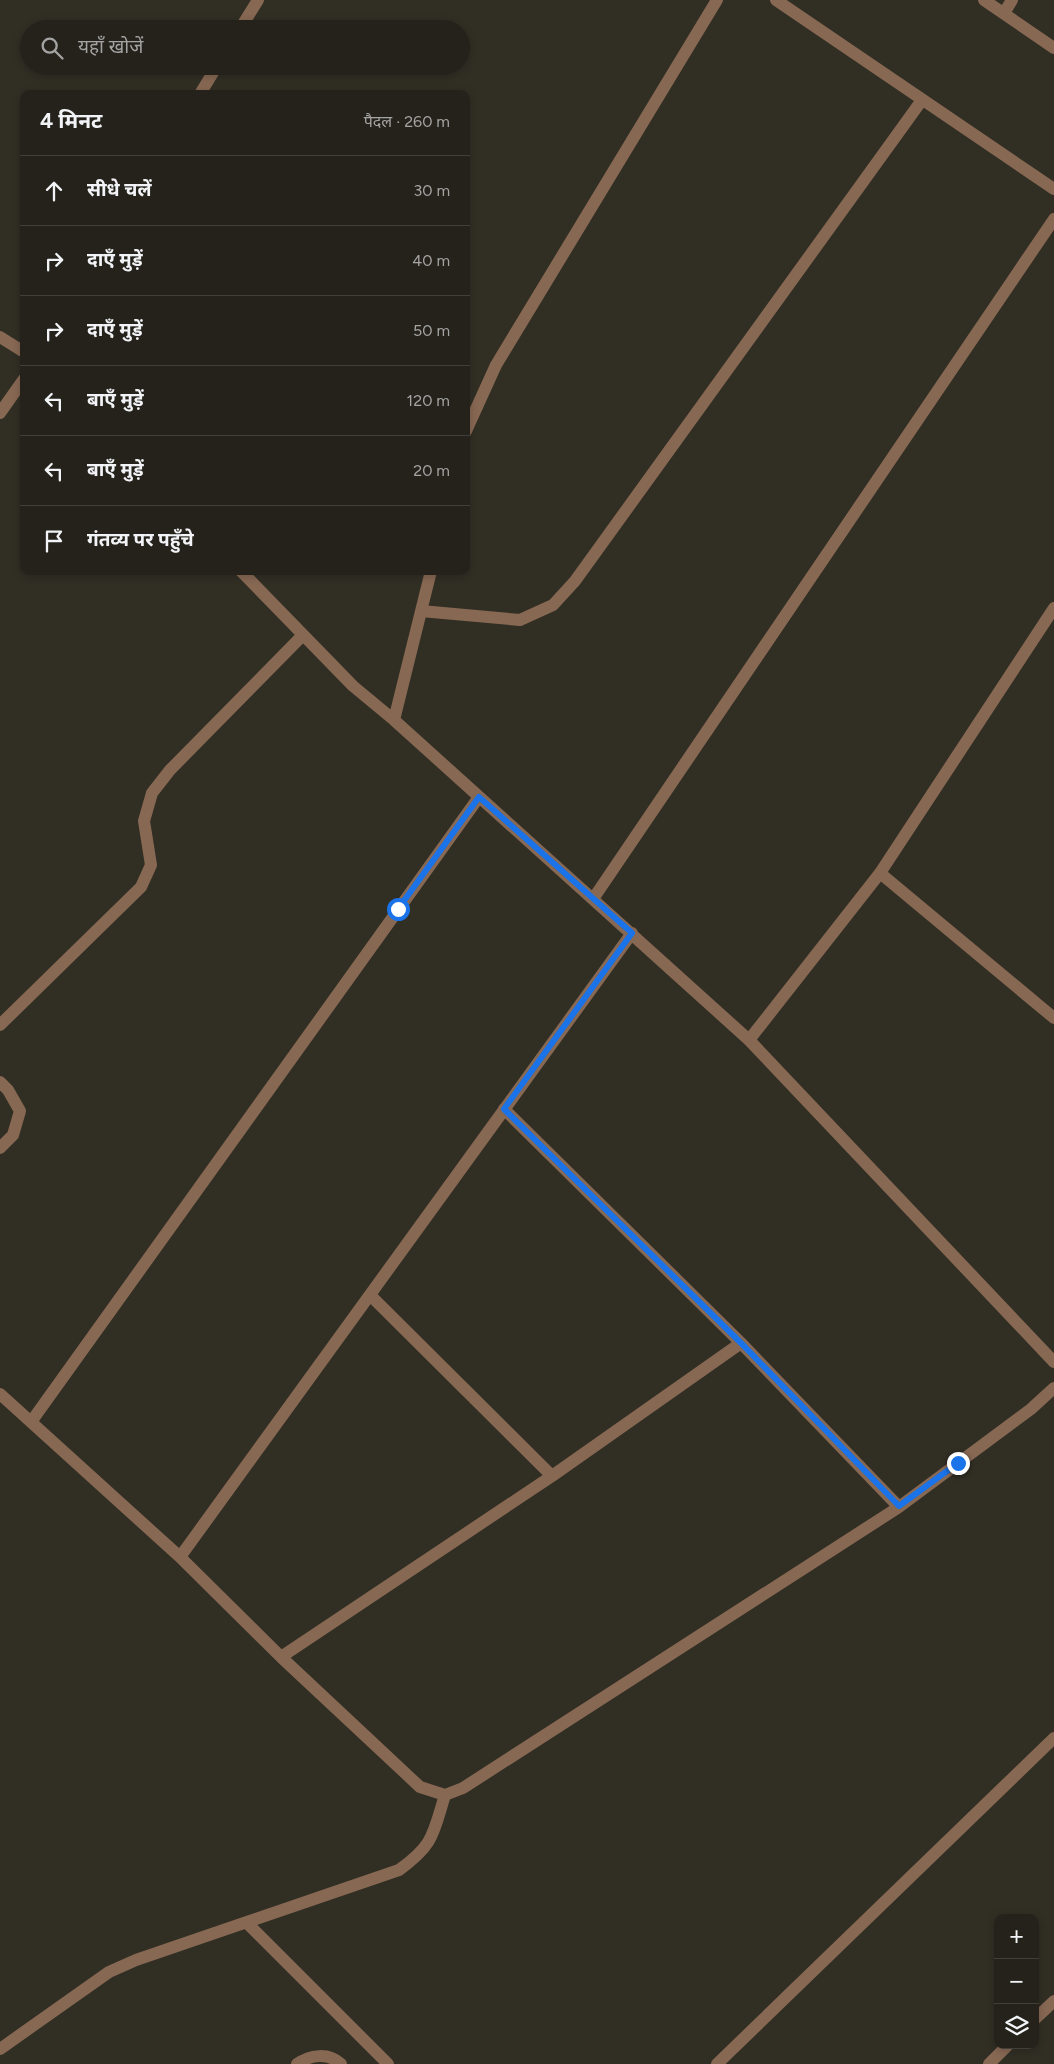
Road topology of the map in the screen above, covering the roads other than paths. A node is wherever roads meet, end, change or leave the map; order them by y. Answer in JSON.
{"nodes":[{"id":1,"x":258,"y":0,"type":"edge"},
{"id":2,"x":717,"y":0,"type":"edge"},
{"id":3,"x":776,"y":0,"type":"edge"},
{"id":4,"x":984,"y":0,"type":"edge"},
{"id":5,"x":1012,"y":0,"type":"edge"},
{"id":6,"x":1004,"y":13,"type":"junction"},
{"id":7,"x":246,"y":20,"type":"edge"},
{"id":8,"x":1054,"y":48,"type":"edge"},
{"id":9,"x":212,"y":75,"type":"edge"},
{"id":10,"x":202,"y":90,"type":"edge"},
{"id":11,"x":922,"y":100,"type":"junction"},
{"id":12,"x":1054,"y":190,"type":"edge"},
{"id":13,"x":1054,"y":219,"type":"edge"},
{"id":14,"x":0,"y":337,"type":"edge"},
{"id":15,"x":20,"y":350,"type":"edge"},
{"id":16,"x":20,"y":385,"type":"edge"},
{"id":17,"x":0,"y":414,"type":"edge"},
{"id":18,"x":470,"y":422,"type":"edge"},
{"id":19,"x":245,"y":575,"type":"edge"},
{"id":20,"x":430,"y":575,"type":"edge"},
{"id":21,"x":1054,"y":608,"type":"edge"},
{"id":22,"x":421,"y":611,"type":"junction"},
{"id":23,"x":303,"y":635,"type":"junction"},
{"id":24,"x":394,"y":720,"type":"junction"},
{"id":25,"x":479,"y":797,"type":"junction"},
{"id":26,"x":880,"y":872,"type":"junction"},
{"id":27,"x":593,"y":899,"type":"junction"},
{"id":28,"x":632,"y":933,"type":"junction"},
{"id":29,"x":1054,"y":1018,"type":"edge"},
{"id":30,"x":0,"y":1025,"type":"edge"},
{"id":31,"x":749,"y":1040,"type":"junction"},
{"id":32,"x":0,"y":1082,"type":"edge"},
{"id":33,"x":504,"y":1109,"type":"junction"},
{"id":34,"x":0,"y":1148,"type":"edge"},
{"id":35,"x":370,"y":1295,"type":"junction"},
{"id":36,"x":741,"y":1343,"type":"junction"},
{"id":37,"x":1054,"y":1362,"type":"edge"},
{"id":38,"x":1054,"y":1388,"type":"edge"},
{"id":39,"x":0,"y":1394,"type":"edge"},
{"id":40,"x":31,"y":1422,"type":"junction"},
{"id":41,"x":552,"y":1476,"type":"junction"},
{"id":42,"x":899,"y":1506,"type":"junction"},
{"id":43,"x":180,"y":1557,"type":"junction"},
{"id":44,"x":281,"y":1657,"type":"junction"},
{"id":45,"x":1054,"y":1738,"type":"edge"},
{"id":46,"x":445,"y":1795,"type":"junction"},
{"id":47,"x":247,"y":1922,"type":"junction"},
{"id":48,"x":1054,"y":2001,"type":"edge"},
{"id":49,"x":1039,"y":2015,"type":"edge"},
{"id":50,"x":0,"y":2049,"type":"edge"},
{"id":51,"x":1004,"y":2049,"type":"edge"},
{"id":52,"x":297,"y":2064,"type":"edge"},
{"id":53,"x":341,"y":2064,"type":"edge"},
{"id":54,"x":388,"y":2064,"type":"edge"},
{"id":55,"x":717,"y":2064,"type":"edge"},
{"id":56,"x":989,"y":2064,"type":"edge"}],
"edges":[{"from":1,"to":7,"type":"street"},
{"from":2,"to":18,"type":"street"},
{"from":3,"to":11,"type":"street"},
{"from":4,"to":6,"type":"street"},
{"from":5,"to":6,"type":"street"},
{"from":6,"to":8,"type":"street"},
{"from":9,"to":10,"type":"street"},
{"from":11,"to":12,"type":"street"},
{"from":11,"to":22,"type":"street"},
{"from":13,"to":27,"type":"street"},
{"from":14,"to":15,"type":"street"},
{"from":16,"to":17,"type":"street"},
{"from":19,"to":23,"type":"street"},
{"from":20,"to":22,"type":"street"},
{"from":21,"to":26,"type":"street"},
{"from":22,"to":24,"type":"street"},
{"from":23,"to":24,"type":"street"},
{"from":23,"to":30,"type":"street"},
{"from":24,"to":25,"type":"street"},
{"from":25,"to":27,"type":"street"},
{"from":25,"to":40,"type":"street"},
{"from":26,"to":29,"type":"street"},
{"from":26,"to":31,"type":"street"},
{"from":27,"to":28,"type":"street"},
{"from":28,"to":31,"type":"street"},
{"from":28,"to":33,"type":"street"},
{"from":31,"to":37,"type":"street"},
{"from":32,"to":34,"type":"street"},
{"from":33,"to":35,"type":"street"},
{"from":33,"to":36,"type":"street"},
{"from":35,"to":41,"type":"street"},
{"from":35,"to":43,"type":"street"},
{"from":36,"to":41,"type":"street"},
{"from":36,"to":42,"type":"street"},
{"from":38,"to":42,"type":"street"},
{"from":39,"to":40,"type":"street"},
{"from":40,"to":43,"type":"street"},
{"from":41,"to":44,"type":"street"},
{"from":42,"to":46,"type":"street"},
{"from":43,"to":44,"type":"street"},
{"from":44,"to":46,"type":"street"},
{"from":45,"to":55,"type":"street"},
{"from":46,"to":47,"type":"street"},
{"from":47,"to":50,"type":"street"},
{"from":47,"to":54,"type":"street"},
{"from":48,"to":49,"type":"street"},
{"from":51,"to":56,"type":"street"},
{"from":52,"to":53,"type":"street"}]}
